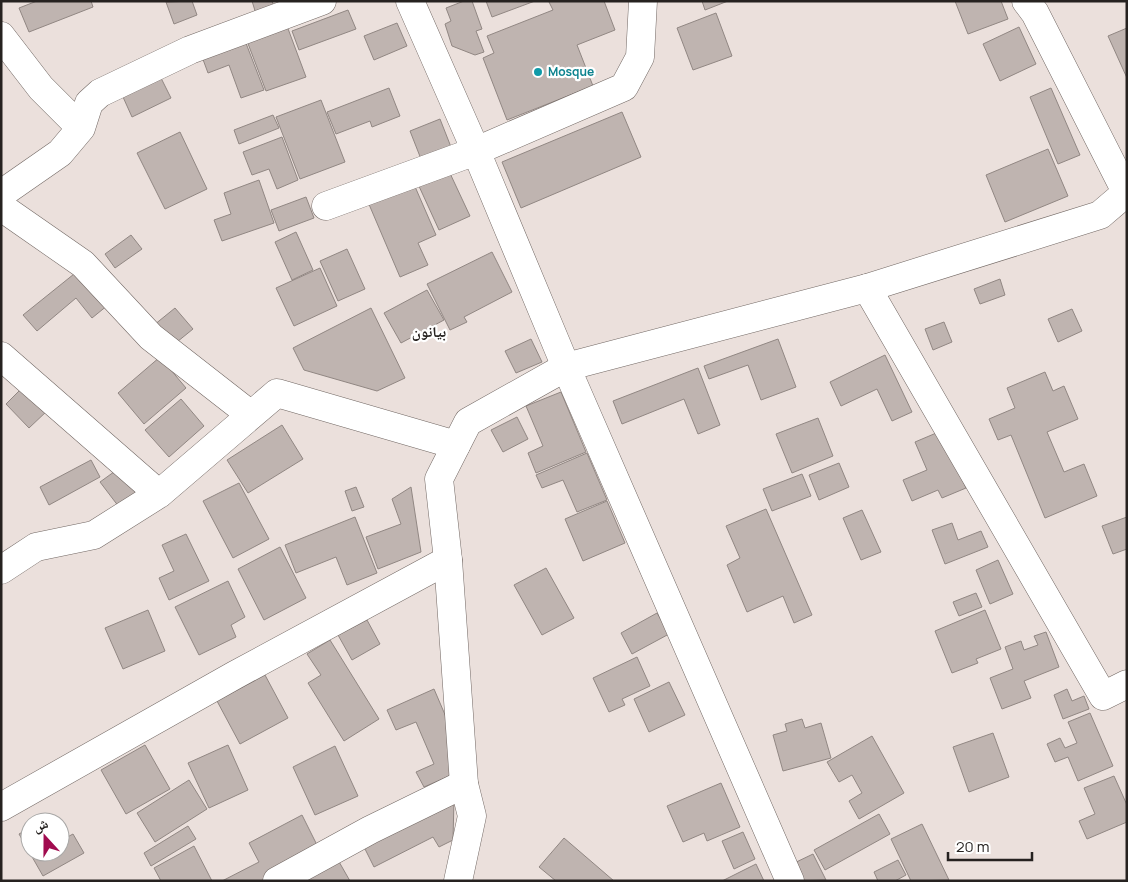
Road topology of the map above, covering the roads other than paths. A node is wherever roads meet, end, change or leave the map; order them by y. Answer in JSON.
{"nodes":[{"id":1,"x":322,"y":1,"type":"edge"},
{"id":2,"x":410,"y":1,"type":"edge"},
{"id":3,"x":643,"y":1,"type":"edge"},
{"id":4,"x":1026,"y":1,"type":"edge"},
{"id":5,"x":1,"y":36,"type":"edge"},
{"id":6,"x":81,"y":128,"type":"junction"},
{"id":7,"x":476,"y":151,"type":"junction"},
{"id":8,"x":1126,"y":192,"type":"edge"},
{"id":9,"x":1,"y":194,"type":"edge"},
{"id":10,"x":1,"y":206,"type":"edge"},
{"id":11,"x":326,"y":206,"type":"dead end"},
{"id":12,"x":867,"y":288,"type":"junction"},
{"id":13,"x":1,"y":356,"type":"edge"},
{"id":14,"x":566,"y":367,"type":"junction"},
{"id":15,"x":252,"y":415,"type":"junction"},
{"id":16,"x":456,"y":445,"type":"junction"},
{"id":17,"x":159,"y":494,"type":"junction"},
{"id":18,"x":448,"y":560,"type":"junction"},
{"id":19,"x":1,"y":570,"type":"edge"},
{"id":20,"x":1127,"y":684,"type":"edge"},
{"id":21,"x":464,"y":784,"type":"junction"},
{"id":22,"x":1,"y":807,"type":"edge"},
{"id":23,"x":277,"y":881,"type":"edge"},
{"id":24,"x":458,"y":881,"type":"edge"},
{"id":25,"x":790,"y":881,"type":"edge"}],
"edges":[{"from":1,"to":6,"type":"street"},
{"from":2,"to":7,"type":"street"},
{"from":3,"to":7,"type":"street"},
{"from":4,"to":8,"type":"street"},
{"from":5,"to":6,"type":"street"},
{"from":6,"to":9,"type":"street"},
{"from":7,"to":11,"type":"street"},
{"from":7,"to":14,"type":"street"},
{"from":8,"to":12,"type":"street"},
{"from":10,"to":15,"type":"street"},
{"from":12,"to":14,"type":"street"},
{"from":12,"to":20,"type":"street"},
{"from":13,"to":17,"type":"street"},
{"from":14,"to":16,"type":"street"},
{"from":14,"to":25,"type":"street"},
{"from":15,"to":16,"type":"street"},
{"from":15,"to":17,"type":"street"},
{"from":16,"to":18,"type":"street"},
{"from":17,"to":19,"type":"street"},
{"from":18,"to":21,"type":"street"},
{"from":18,"to":22,"type":"street"},
{"from":21,"to":23,"type":"street"},
{"from":21,"to":24,"type":"street"}]}
